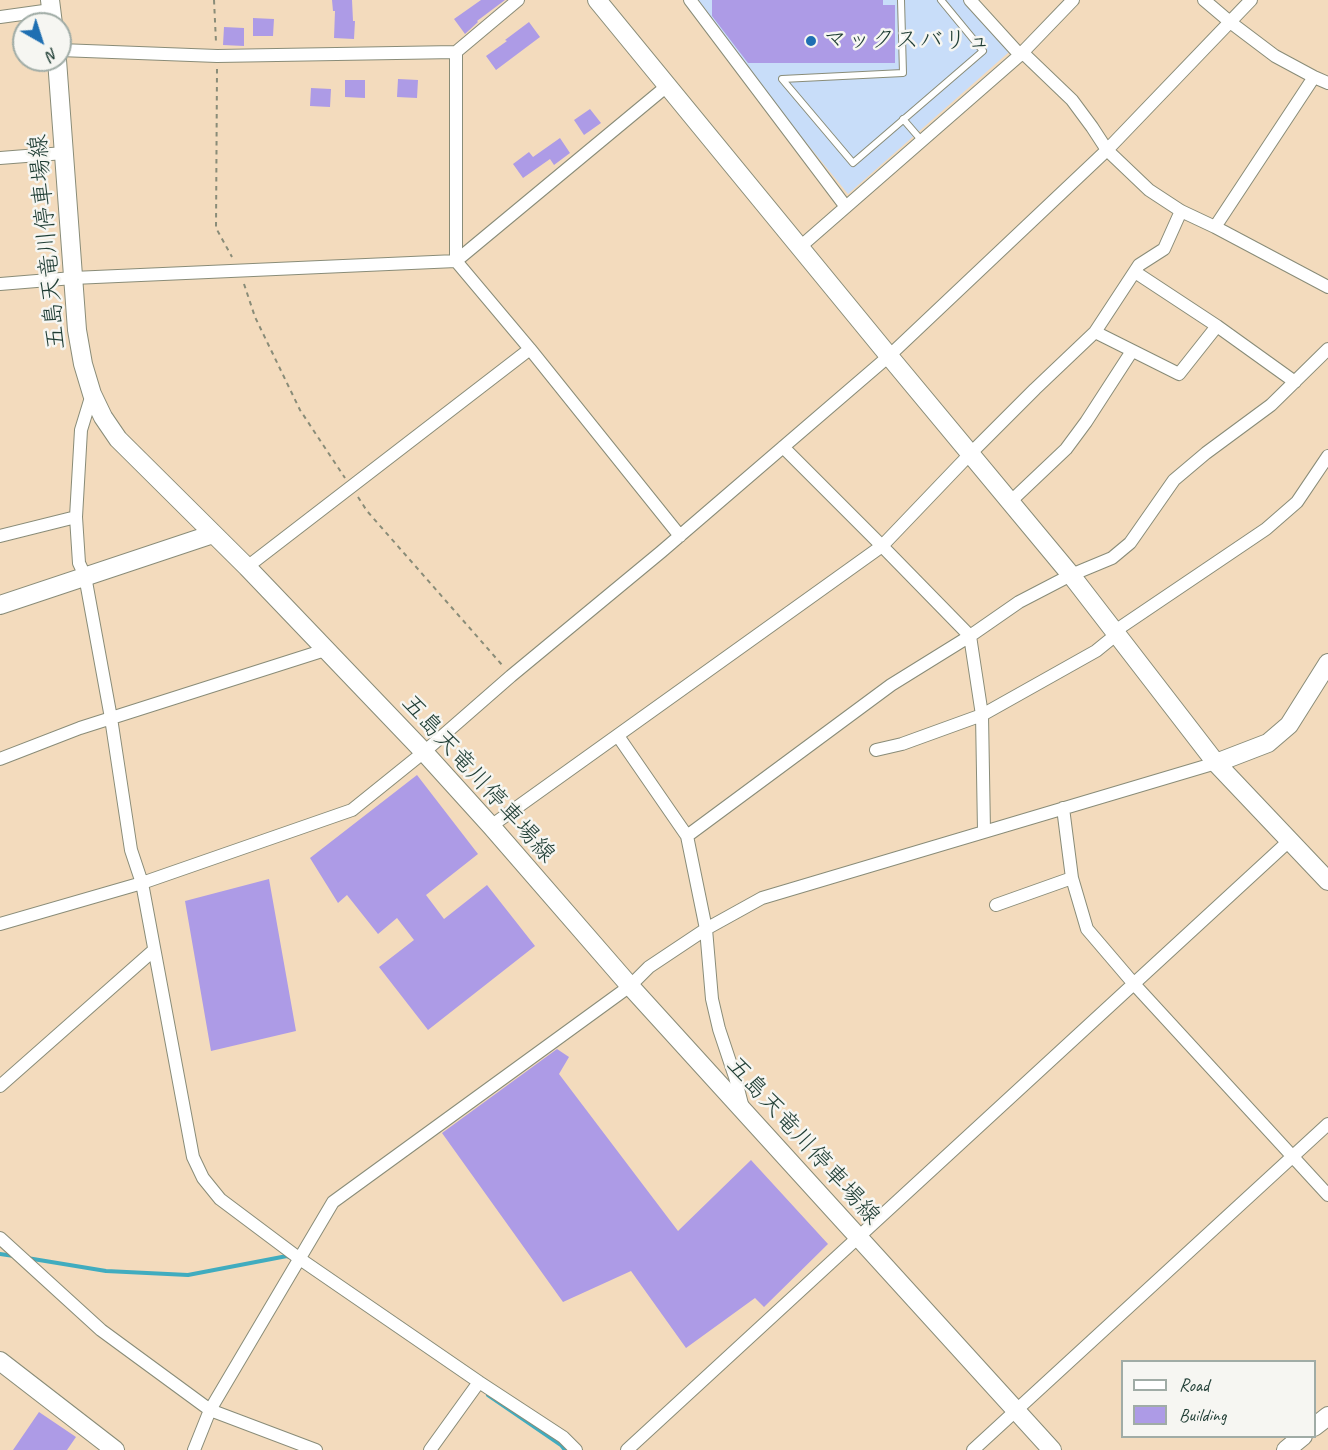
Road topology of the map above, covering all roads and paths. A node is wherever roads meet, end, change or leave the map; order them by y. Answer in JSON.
{"nodes":[{"id":1,"x":214,"y":0,"type":"edge"},
{"id":2,"x":518,"y":0,"type":"edge"},
{"id":3,"x":597,"y":0,"type":"edge"},
{"id":4,"x":690,"y":0,"type":"edge"},
{"id":5,"x":901,"y":0,"type":"edge"},
{"id":6,"x":941,"y":0,"type":"edge"},
{"id":7,"x":970,"y":0,"type":"edge"},
{"id":8,"x":1073,"y":0,"type":"edge"},
{"id":9,"x":1204,"y":0,"type":"edge"},
{"id":10,"x":1251,"y":0,"type":"edge"},
{"id":11,"x":52,"y":11,"type":"edge"},
{"id":12,"x":0,"y":16,"type":"edge"},
{"id":13,"x":1230,"y":22,"type":"junction"},
{"id":14,"x":72,"y":50,"type":"edge"},
{"id":15,"x":456,"y":52,"type":"junction"},
{"id":16,"x":1021,"y":54,"type":"junction"},
{"id":17,"x":217,"y":56,"type":"junction"},
{"id":18,"x":58,"y":72,"type":"edge"},
{"id":19,"x":1314,"y":77,"type":"junction"},
{"id":20,"x":1328,"y":83,"type":"edge"},
{"id":21,"x":667,"y":86,"type":"junction"},
{"id":22,"x":903,"y":119,"type":"junction"},
{"id":23,"x":922,"y":141,"type":"junction"},
{"id":24,"x":1107,"y":150,"type":"junction"},
{"id":25,"x":64,"y":153,"type":"junction"},
{"id":26,"x":0,"y":158,"type":"edge"},
{"id":27,"x":846,"y":207,"type":"junction"},
{"id":28,"x":1180,"y":211,"type":"junction"},
{"id":29,"x":1215,"y":227,"type":"junction"},
{"id":30,"x":800,"y":247,"type":"junction"},
{"id":31,"x":456,"y":261,"type":"junction"},
{"id":32,"x":239,"y":272,"type":"junction"},
{"id":33,"x":1134,"y":272,"type":"junction"},
{"id":34,"x":73,"y":278,"type":"junction"},
{"id":35,"x":0,"y":284,"type":"edge"},
{"id":36,"x":1328,"y":287,"type":"edge"},
{"id":37,"x":1217,"y":326,"type":"junction"},
{"id":38,"x":1095,"y":332,"type":"junction"},
{"id":39,"x":530,"y":349,"type":"junction"},
{"id":40,"x":1328,"y":349,"type":"edge"},
{"id":41,"x":1132,"y":351,"type":"junction"},
{"id":42,"x":889,"y":356,"type":"junction"},
{"id":43,"x":1295,"y":382,"type":"junction"},
{"id":44,"x":92,"y":394,"type":"junction"},
{"id":45,"x":783,"y":447,"type":"junction"},
{"id":46,"x":970,"y":454,"type":"junction"},
{"id":47,"x":1328,"y":456,"type":"edge"},
{"id":48,"x":351,"y":487,"type":"junction"},
{"id":49,"x":1010,"y":502,"type":"junction"},
{"id":50,"x":76,"y":517,"type":"junction"},
{"id":51,"x":213,"y":534,"type":"junction"},
{"id":52,"x":0,"y":536,"type":"edge"},
{"id":53,"x":680,"y":536,"type":"junction"},
{"id":54,"x":882,"y":546,"type":"junction"},
{"id":55,"x":247,"y":567,"type":"junction"},
{"id":56,"x":1071,"y":575,"type":"junction"},
{"id":57,"x":85,"y":576,"type":"junction"},
{"id":58,"x":0,"y":605,"type":"edge"},
{"id":59,"x":1116,"y":633,"type":"junction"},
{"id":60,"x":970,"y":636,"type":"junction"},
{"id":61,"x":325,"y":650,"type":"junction"},
{"id":62,"x":1328,"y":663,"type":"edge"},
{"id":63,"x":511,"y":676,"type":"junction"},
{"id":64,"x":981,"y":715,"type":"junction"},
{"id":65,"x":111,"y":718,"type":"junction"},
{"id":66,"x":618,"y":736,"type":"junction"},
{"id":67,"x":876,"y":750,"type":"dead end"},
{"id":68,"x":424,"y":752,"type":"junction"},
{"id":69,"x":0,"y":759,"type":"edge"},
{"id":70,"x":1216,"y":763,"type":"junction"},
{"id":71,"x":1063,"y":808,"type":"junction"},
{"id":72,"x":491,"y":826,"type":"junction"},
{"id":73,"x":984,"y":831,"type":"junction"},
{"id":74,"x":687,"y":836,"type":"junction"},
{"id":75,"x":1289,"y":841,"type":"junction"},
{"id":76,"x":1072,"y":878,"type":"junction"},
{"id":77,"x":1328,"y":881,"type":"edge"},
{"id":78,"x":142,"y":883,"type":"junction"},
{"id":79,"x":996,"y":905,"type":"dead end"},
{"id":80,"x":0,"y":924,"type":"edge"},
{"id":81,"x":705,"y":929,"type":"junction"},
{"id":82,"x":154,"y":950,"type":"junction"},
{"id":83,"x":1134,"y":984,"type":"junction"},
{"id":84,"x":630,"y":986,"type":"junction"},
{"id":85,"x":0,"y":1086,"type":"edge"},
{"id":86,"x":744,"y":1111,"type":"junction"},
{"id":87,"x":1328,"y":1124,"type":"edge"},
{"id":88,"x":1292,"y":1157,"type":"junction"},
{"id":89,"x":1328,"y":1195,"type":"edge"},
{"id":90,"x":858,"y":1237,"type":"junction"},
{"id":91,"x":0,"y":1238,"type":"edge"},
{"id":92,"x":300,"y":1259,"type":"junction"},
{"id":93,"x":0,"y":1361,"type":"edge"},
{"id":94,"x":479,"y":1382,"type":"junction"},
{"id":95,"x":210,"y":1410,"type":"junction"},
{"id":96,"x":1016,"y":1411,"type":"junction"},
{"id":97,"x":1328,"y":1416,"type":"edge"},
{"id":98,"x":1316,"y":1425,"type":"edge"},
{"id":99,"x":1302,"y":1438,"type":"edge"},
{"id":100,"x":115,"y":1450,"type":"edge"},
{"id":101,"x":194,"y":1450,"type":"edge"},
{"id":102,"x":316,"y":1450,"type":"edge"},
{"id":103,"x":430,"y":1450,"type":"edge"},
{"id":104,"x":576,"y":1450,"type":"edge"},
{"id":105,"x":627,"y":1450,"type":"edge"},
{"id":106,"x":973,"y":1450,"type":"edge"},
{"id":107,"x":1052,"y":1450,"type":"edge"},
{"id":108,"x":1286,"y":1450,"type":"edge"}],
"edges":[{"from":1,"to":17,"type":"path"},
{"from":2,"to":15,"type":"street"},
{"from":3,"to":21,"type":"main road"},
{"from":4,"to":27,"type":"street"},
{"from":5,"to":22,"type":"lane"},
{"from":6,"to":22,"type":"lane"},
{"from":7,"to":16,"type":"street"},
{"from":8,"to":16,"type":"street"},
{"from":9,"to":13,"type":"street"},
{"from":10,"to":13,"type":"street"},
{"from":11,"to":12,"type":"street"},
{"from":13,"to":19,"type":"street"},
{"from":13,"to":24,"type":"street"},
{"from":14,"to":17,"type":"street"},
{"from":15,"to":17,"type":"street"},
{"from":15,"to":31,"type":"street"},
{"from":16,"to":23,"type":"street"},
{"from":16,"to":24,"type":"street"},
{"from":17,"to":32,"type":"path"},
{"from":18,"to":25,"type":"main road","name":"五島天竜川停車場線"},
{"from":19,"to":20,"type":"street"},
{"from":19,"to":29,"type":"street"},
{"from":21,"to":30,"type":"main road"},
{"from":21,"to":31,"type":"street"},
{"from":22,"to":23,"type":"lane"},
{"from":23,"to":27,"type":"street"},
{"from":24,"to":28,"type":"street"},
{"from":24,"to":42,"type":"street"},
{"from":25,"to":26,"type":"street"},
{"from":25,"to":34,"type":"main road","name":"五島天竜川停車場線"},
{"from":27,"to":30,"type":"street"},
{"from":28,"to":29,"type":"street"},
{"from":28,"to":33,"type":"street"},
{"from":29,"to":36,"type":"street"},
{"from":30,"to":42,"type":"main road"},
{"from":31,"to":32,"type":"street"},
{"from":31,"to":39,"type":"street"},
{"from":32,"to":34,"type":"street"},
{"from":32,"to":48,"type":"path"},
{"from":33,"to":37,"type":"street"},
{"from":33,"to":38,"type":"street"},
{"from":34,"to":35,"type":"street"},
{"from":34,"to":44,"type":"main road","name":"五島天竜川停車場線"},
{"from":37,"to":41,"type":"street"},
{"from":37,"to":43,"type":"street"},
{"from":38,"to":41,"type":"street"},
{"from":38,"to":46,"type":"street"},
{"from":39,"to":48,"type":"street"},
{"from":39,"to":53,"type":"street"},
{"from":40,"to":43,"type":"street"},
{"from":41,"to":49,"type":"street"},
{"from":42,"to":45,"type":"street"},
{"from":42,"to":46,"type":"main road"},
{"from":43,"to":56,"type":"street"},
{"from":44,"to":50,"type":"street"},
{"from":44,"to":51,"type":"main road","name":"五島天竜川停車場線"},
{"from":45,"to":53,"type":"street"},
{"from":45,"to":54,"type":"street"},
{"from":46,"to":49,"type":"main road"},
{"from":46,"to":54,"type":"street"},
{"from":47,"to":59,"type":"street"},
{"from":48,"to":55,"type":"street"},
{"from":48,"to":63,"type":"path"},
{"from":49,"to":56,"type":"main road"},
{"from":50,"to":52,"type":"street"},
{"from":50,"to":57,"type":"street"},
{"from":51,"to":55,"type":"main road","name":"五島天竜川停車場線"},
{"from":51,"to":57,"type":"main road"},
{"from":53,"to":63,"type":"street"},
{"from":54,"to":60,"type":"street"},
{"from":54,"to":66,"type":"street"},
{"from":55,"to":61,"type":"main road","name":"五島天竜川停車場線"},
{"from":56,"to":59,"type":"main road"},
{"from":56,"to":60,"type":"street"},
{"from":57,"to":58,"type":"main road"},
{"from":57,"to":65,"type":"street"},
{"from":59,"to":64,"type":"street"},
{"from":59,"to":70,"type":"main road"},
{"from":60,"to":64,"type":"street"},
{"from":60,"to":74,"type":"street"},
{"from":61,"to":65,"type":"street"},
{"from":61,"to":68,"type":"main road","name":"五島天竜川停車場線"},
{"from":62,"to":70,"type":"main road"},
{"from":63,"to":68,"type":"street"},
{"from":64,"to":67,"type":"street"},
{"from":64,"to":73,"type":"street"},
{"from":65,"to":69,"type":"street"},
{"from":65,"to":78,"type":"street"},
{"from":66,"to":72,"type":"street"},
{"from":66,"to":74,"type":"street"},
{"from":68,"to":72,"type":"main road","name":"五島天竜川停車場線"},
{"from":68,"to":78,"type":"street"},
{"from":70,"to":71,"type":"street"},
{"from":70,"to":75,"type":"main road"},
{"from":71,"to":73,"type":"street"},
{"from":71,"to":76,"type":"street"},
{"from":72,"to":84,"type":"main road","name":"五島天竜川停車場線"},
{"from":73,"to":81,"type":"street"},
{"from":74,"to":81,"type":"street"},
{"from":75,"to":77,"type":"main road"},
{"from":75,"to":83,"type":"street"},
{"from":76,"to":79,"type":"street"},
{"from":76,"to":83,"type":"street"},
{"from":78,"to":80,"type":"street"},
{"from":78,"to":82,"type":"street"},
{"from":81,"to":84,"type":"street"},
{"from":81,"to":86,"type":"street"},
{"from":82,"to":85,"type":"street"},
{"from":82,"to":92,"type":"street"},
{"from":83,"to":88,"type":"street"},
{"from":83,"to":90,"type":"street"},
{"from":84,"to":86,"type":"main road","name":"五島天竜川停車場線"},
{"from":84,"to":92,"type":"street"},
{"from":86,"to":90,"type":"main road","name":"五島天竜川停車場線"},
{"from":87,"to":88,"type":"street"},
{"from":88,"to":89,"type":"street"},
{"from":88,"to":96,"type":"street"},
{"from":90,"to":96,"type":"main road","name":"五島天竜川停車場線"},
{"from":90,"to":105,"type":"street"},
{"from":91,"to":95,"type":"street"},
{"from":92,"to":94,"type":"street"},
{"from":92,"to":95,"type":"street"},
{"from":93,"to":100,"type":"main road"},
{"from":94,"to":103,"type":"street"},
{"from":94,"to":104,"type":"street"},
{"from":95,"to":101,"type":"street"},
{"from":95,"to":102,"type":"street"},
{"from":96,"to":106,"type":"street"},
{"from":96,"to":107,"type":"main road","name":"五島天竜川停車場線"},
{"from":97,"to":98,"type":"main road"},
{"from":99,"to":108,"type":"main road"}]}
